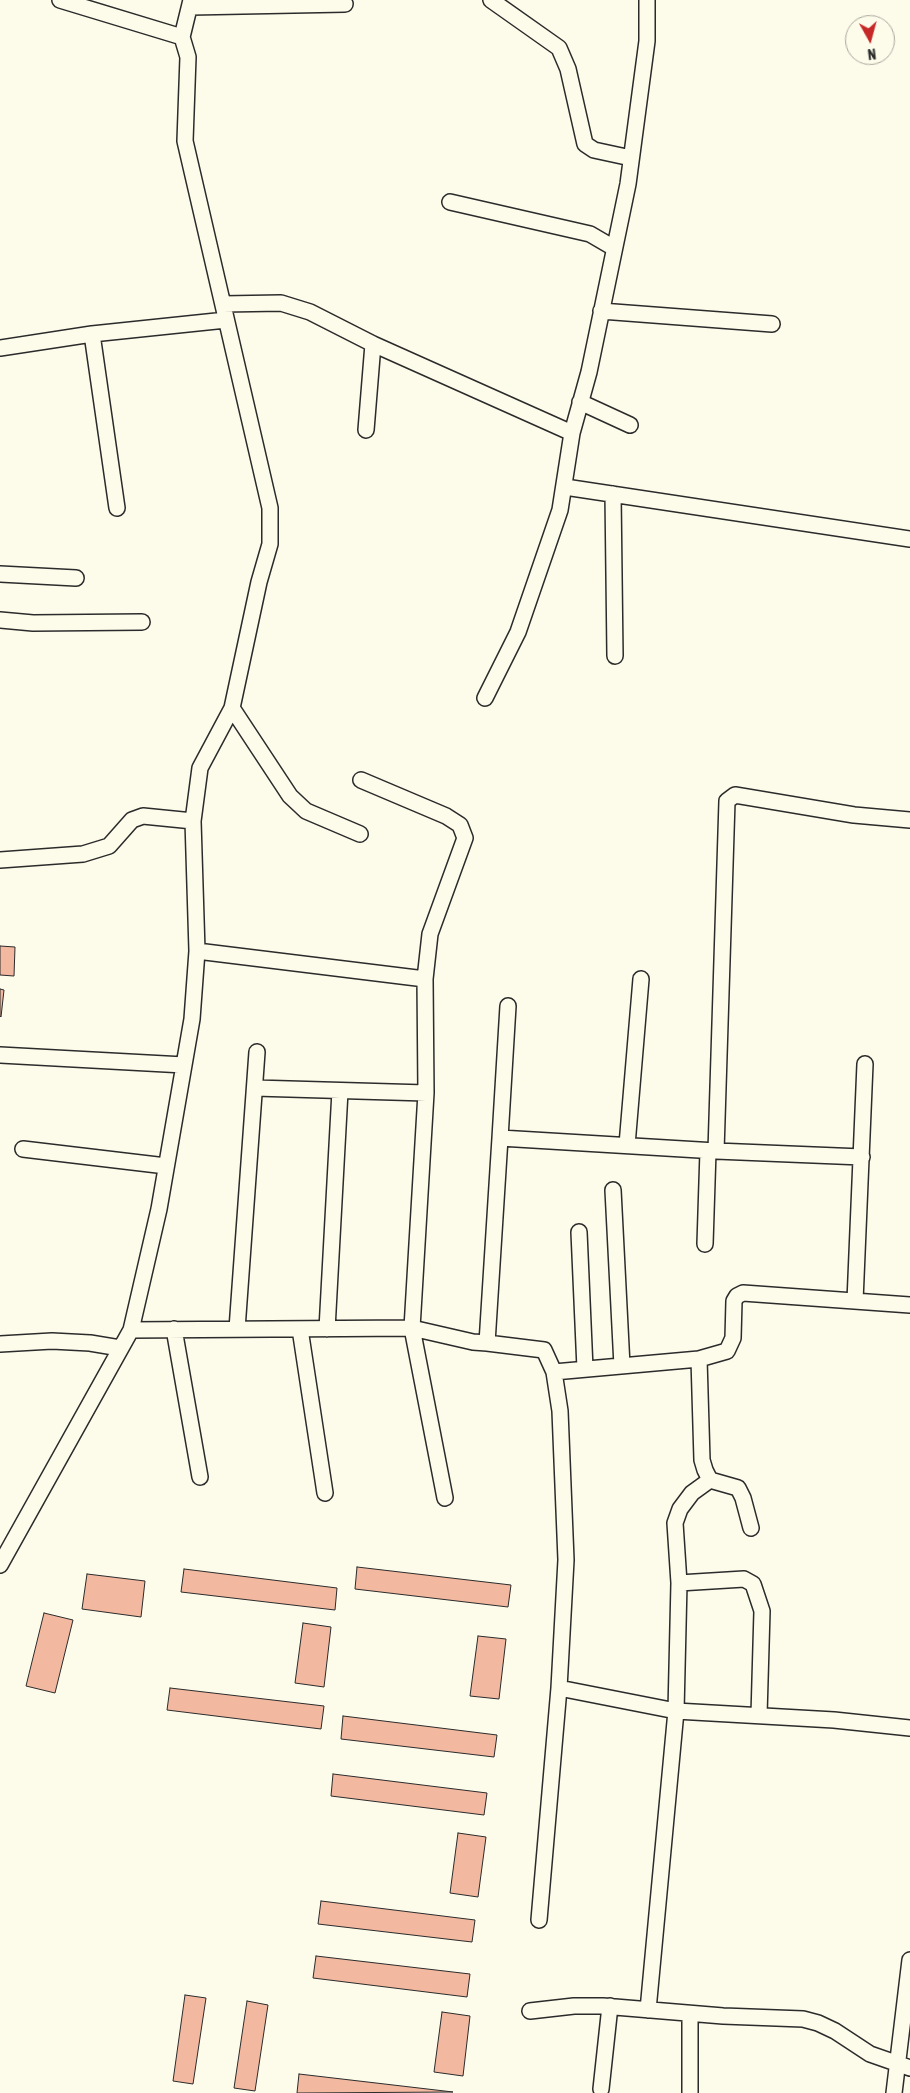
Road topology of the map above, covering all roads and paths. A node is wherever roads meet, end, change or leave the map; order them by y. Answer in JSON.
{"nodes":[{"id":1,"x":60,"y":0,"type":"edge"},
{"id":2,"x":491,"y":0,"type":"edge"},
{"id":3,"x":647,"y":0,"type":"edge"},
{"id":4,"x":191,"y":4,"type":"edge"},
{"id":5,"x":345,"y":4,"type":"dead end"},
{"id":6,"x":182,"y":38,"type":"junction"},
{"id":7,"x":632,"y":158,"type":"junction"},
{"id":8,"x":450,"y":202,"type":"dead end"},
{"id":9,"x":614,"y":248,"type":"junction"},
{"id":10,"x":223,"y":304,"type":"junction"},
{"id":11,"x":601,"y":311,"type":"junction"},
{"id":12,"x":226,"y":320,"type":"junction"},
{"id":13,"x":772,"y":324,"type":"dead end"},
{"id":14,"x":92,"y":334,"type":"junction"},
{"id":15,"x":373,"y":344,"type":"junction"},
{"id":16,"x":0,"y":348,"type":"edge"},
{"id":17,"x":580,"y":402,"type":"junction"},
{"id":18,"x":630,"y":425,"type":"dead end"},
{"id":19,"x":366,"y":430,"type":"dead end"},
{"id":20,"x":572,"y":433,"type":"junction"},
{"id":21,"x":565,"y":487,"type":"junction"},
{"id":22,"x":612,"y":494,"type":"junction"},
{"id":23,"x":117,"y":508,"type":"dead end"},
{"id":24,"x":910,"y":539,"type":"edge"},
{"id":25,"x":0,"y":574,"type":"edge"},
{"id":26,"x":76,"y":578,"type":"dead end"},
{"id":27,"x":0,"y":620,"type":"edge"},
{"id":28,"x":142,"y":622,"type":"dead end"},
{"id":29,"x":615,"y":656,"type":"dead end"},
{"id":30,"x":485,"y":698,"type":"dead end"},
{"id":31,"x":232,"y":708,"type":"junction"},
{"id":32,"x":361,"y":780,"type":"dead end"},
{"id":33,"x":910,"y":820,"type":"edge"},
{"id":34,"x":193,"y":821,"type":"junction"},
{"id":35,"x":360,"y":834,"type":"dead end"},
{"id":36,"x":0,"y":860,"type":"edge"},
{"id":37,"x":197,"y":951,"type":"junction"},
{"id":38,"x":425,"y":979,"type":"junction"},
{"id":39,"x":641,"y":979,"type":"dead end"},
{"id":40,"x":508,"y":1006,"type":"dead end"},
{"id":41,"x":257,"y":1052,"type":"dead end"},
{"id":42,"x":0,"y":1055,"type":"edge"},
{"id":43,"x":865,"y":1064,"type":"dead end"},
{"id":44,"x":184,"y":1065,"type":"junction"},
{"id":45,"x":255,"y":1088,"type":"junction"},
{"id":46,"x":340,"y":1091,"type":"junction"},
{"id":47,"x":426,"y":1093,"type":"junction"},
{"id":48,"x":500,"y":1138,"type":"junction"},
{"id":49,"x":627,"y":1145,"type":"junction"},
{"id":50,"x":23,"y":1149,"type":"dead end"},
{"id":51,"x":712,"y":1151,"type":"junction"},
{"id":52,"x":862,"y":1157,"type":"junction"},
{"id":53,"x":166,"y":1166,"type":"junction"},
{"id":54,"x":613,"y":1190,"type":"dead end"},
{"id":55,"x":579,"y":1232,"type":"dead end"},
{"id":56,"x":705,"y":1244,"type":"dead end"},
{"id":57,"x":855,"y":1301,"type":"junction"},
{"id":58,"x":910,"y":1305,"type":"edge"},
{"id":59,"x":412,"y":1328,"type":"junction"},
{"id":60,"x":174,"y":1329,"type":"junction"},
{"id":61,"x":237,"y":1329,"type":"junction"},
{"id":62,"x":300,"y":1329,"type":"junction"},
{"id":63,"x":327,"y":1329,"type":"junction"},
{"id":64,"x":131,"y":1330,"type":"junction"},
{"id":65,"x":487,"y":1343,"type":"junction"},
{"id":66,"x":0,"y":1344,"type":"edge"},
{"id":67,"x":120,"y":1348,"type":"junction"},
{"id":68,"x":699,"y":1359,"type":"junction"},
{"id":69,"x":622,"y":1366,"type":"junction"},
{"id":70,"x":585,"y":1369,"type":"junction"},
{"id":71,"x":554,"y":1372,"type":"junction"},
{"id":72,"x":200,"y":1477,"type":"dead end"},
{"id":73,"x":710,"y":1480,"type":"junction"},
{"id":74,"x":325,"y":1493,"type":"dead end"},
{"id":75,"x":445,"y":1498,"type":"dead end"},
{"id":76,"x":750,"y":1528,"type":"dead end"},
{"id":77,"x":0,"y":1565,"type":"edge"},
{"id":78,"x":679,"y":1583,"type":"junction"},
{"id":79,"x":559,"y":1688,"type":"junction"},
{"id":80,"x":676,"y":1711,"type":"junction"},
{"id":81,"x":759,"y":1716,"type":"junction"},
{"id":82,"x":910,"y":1728,"type":"edge"},
{"id":83,"x":539,"y":1920,"type":"dead end"},
{"id":84,"x":910,"y":1960,"type":"edge"},
{"id":85,"x":610,"y":2006,"type":"junction"},
{"id":86,"x":648,"y":2010,"type":"junction"},
{"id":87,"x":530,"y":2012,"type":"dead end"},
{"id":88,"x":690,"y":2014,"type":"junction"},
{"id":89,"x":904,"y":2066,"type":"edge"},
{"id":90,"x":600,"y":2089,"type":"dead end"},
{"id":91,"x":690,"y":2093,"type":"edge"},
{"id":92,"x":894,"y":2093,"type":"edge"}],
"edges":[{"from":1,"to":6,"type":"street"},
{"from":2,"to":7,"type":"street"},
{"from":3,"to":7,"type":"street"},
{"from":4,"to":5,"type":"street"},
{"from":4,"to":6,"type":"street"},
{"from":6,"to":10,"type":"street"},
{"from":7,"to":9,"type":"street"},
{"from":8,"to":9,"type":"street"},
{"from":9,"to":11,"type":"street"},
{"from":10,"to":12,"type":"street"},
{"from":10,"to":15,"type":"street"},
{"from":11,"to":13,"type":"street"},
{"from":11,"to":17,"type":"street"},
{"from":12,"to":14,"type":"street"},
{"from":12,"to":31,"type":"street"},
{"from":14,"to":16,"type":"street"},
{"from":14,"to":23,"type":"street"},
{"from":15,"to":19,"type":"street"},
{"from":15,"to":20,"type":"street"},
{"from":17,"to":18,"type":"street"},
{"from":17,"to":20,"type":"street"},
{"from":20,"to":21,"type":"street"},
{"from":21,"to":22,"type":"street"},
{"from":21,"to":30,"type":"street"},
{"from":22,"to":24,"type":"street"},
{"from":22,"to":29,"type":"street"},
{"from":25,"to":26,"type":"street"},
{"from":27,"to":28,"type":"street"},
{"from":31,"to":34,"type":"street"},
{"from":31,"to":35,"type":"street"},
{"from":32,"to":38,"type":"street"},
{"from":33,"to":51,"type":"street"},
{"from":34,"to":36,"type":"street"},
{"from":34,"to":37,"type":"street"},
{"from":37,"to":38,"type":"street"},
{"from":37,"to":44,"type":"street"},
{"from":38,"to":47,"type":"street"},
{"from":39,"to":49,"type":"street"},
{"from":40,"to":48,"type":"street"},
{"from":41,"to":45,"type":"street"},
{"from":42,"to":44,"type":"street"},
{"from":43,"to":52,"type":"street"},
{"from":44,"to":53,"type":"street"},
{"from":45,"to":46,"type":"street"},
{"from":45,"to":61,"type":"street"},
{"from":46,"to":47,"type":"street"},
{"from":46,"to":63,"type":"street"},
{"from":47,"to":59,"type":"street"},
{"from":48,"to":49,"type":"street"},
{"from":48,"to":65,"type":"street"},
{"from":49,"to":51,"type":"street"},
{"from":50,"to":53,"type":"street"},
{"from":51,"to":52,"type":"street"},
{"from":51,"to":56,"type":"street"},
{"from":52,"to":57,"type":"street"},
{"from":53,"to":64,"type":"street"},
{"from":54,"to":69,"type":"street"},
{"from":55,"to":70,"type":"street"},
{"from":57,"to":58,"type":"street"},
{"from":57,"to":68,"type":"street"},
{"from":59,"to":63,"type":"street"},
{"from":59,"to":65,"type":"street"},
{"from":59,"to":75,"type":"street"},
{"from":60,"to":61,"type":"street"},
{"from":60,"to":64,"type":"street"},
{"from":60,"to":72,"type":"street"},
{"from":61,"to":62,"type":"street"},
{"from":62,"to":63,"type":"street"},
{"from":62,"to":74,"type":"street"},
{"from":64,"to":67,"type":"street"},
{"from":65,"to":71,"type":"street"},
{"from":66,"to":67,"type":"street"},
{"from":67,"to":77,"type":"street"},
{"from":68,"to":69,"type":"street"},
{"from":68,"to":73,"type":"street"},
{"from":69,"to":70,"type":"street"},
{"from":70,"to":71,"type":"street"},
{"from":71,"to":79,"type":"street"},
{"from":73,"to":76,"type":"street"},
{"from":73,"to":78,"type":"street"},
{"from":78,"to":80,"type":"street"},
{"from":78,"to":81,"type":"street"},
{"from":79,"to":80,"type":"street"},
{"from":79,"to":83,"type":"street"},
{"from":80,"to":81,"type":"street"},
{"from":80,"to":86,"type":"street"},
{"from":81,"to":82,"type":"street"},
{"from":84,"to":89,"type":"street"},
{"from":85,"to":86,"type":"street"},
{"from":85,"to":87,"type":"street"},
{"from":85,"to":90,"type":"street"},
{"from":86,"to":88,"type":"street"},
{"from":88,"to":89,"type":"street"},
{"from":88,"to":91,"type":"street"},
{"from":89,"to":92,"type":"street"}]}
